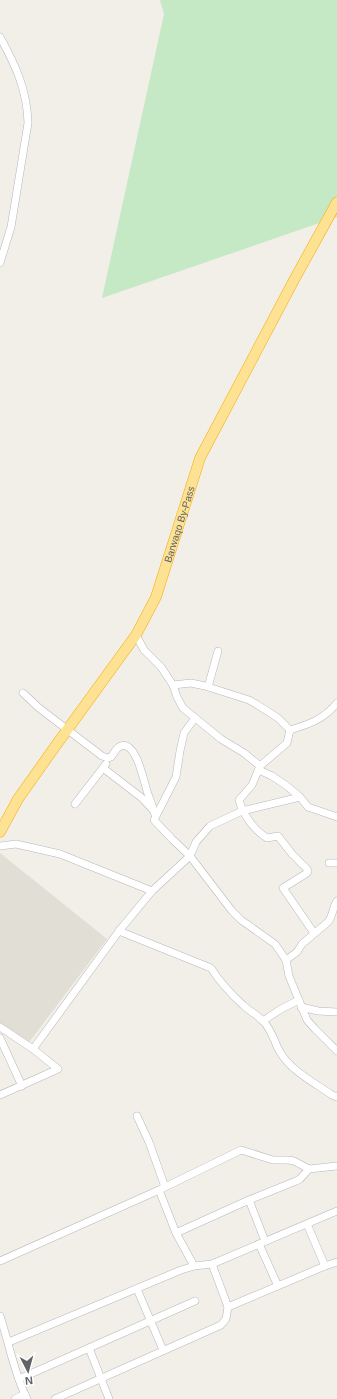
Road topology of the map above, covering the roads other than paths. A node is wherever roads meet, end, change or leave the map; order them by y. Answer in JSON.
{"nodes":[{"id":1,"x":0,"y":37,"type":"edge"},
{"id":2,"x":337,"y":202,"type":"edge"},
{"id":3,"x":0,"y":263,"type":"edge"},
{"id":4,"x":136,"y":635,"type":"junction"},
{"id":5,"x":218,"y":651,"type":"dead end"},
{"id":6,"x":173,"y":685,"type":"junction"},
{"id":7,"x":208,"y":687,"type":"junction"},
{"id":8,"x":23,"y":693,"type":"dead end"},
{"id":9,"x":337,"y":703,"type":"edge"},
{"id":10,"x":195,"y":718,"type":"junction"},
{"id":11,"x":68,"y":730,"type":"junction"},
{"id":12,"x":290,"y":730,"type":"junction"},
{"id":13,"x":108,"y":758,"type":"junction"},
{"id":14,"x":103,"y":768,"type":"junction"},
{"id":15,"x":260,"y":768,"type":"junction"},
{"id":16,"x":300,"y":797,"type":"junction"},
{"id":17,"x":75,"y":804,"type":"dead end"},
{"id":18,"x":242,"y":811,"type":"junction"},
{"id":19,"x":155,"y":813,"type":"junction"},
{"id":20,"x":337,"y":816,"type":"edge"},
{"id":21,"x":0,"y":832,"type":"edge"},
{"id":22,"x":0,"y":846,"type":"edge"},
{"id":23,"x":190,"y":856,"type":"junction"},
{"id":24,"x":329,"y":863,"type":"dead end"},
{"id":25,"x":337,"y":863,"type":"edge"},
{"id":26,"x":152,"y":891,"type":"junction"},
{"id":27,"x":337,"y":901,"type":"edge"},
{"id":28,"x":119,"y":931,"type":"junction"},
{"id":29,"x":314,"y":933,"type":"junction"},
{"id":30,"x":286,"y":960,"type":"junction"},
{"id":31,"x":300,"y":1004,"type":"junction"},
{"id":32,"x":337,"y":1012,"type":"edge"},
{"id":33,"x":263,"y":1020,"type":"junction"},
{"id":34,"x":0,"y":1027,"type":"edge"},
{"id":35,"x":0,"y":1038,"type":"edge"},
{"id":36,"x":33,"y":1050,"type":"junction"},
{"id":37,"x":337,"y":1051,"type":"edge"},
{"id":38,"x":22,"y":1086,"type":"junction"},
{"id":39,"x":0,"y":1095,"type":"edge"},
{"id":40,"x":337,"y":1097,"type":"edge"},
{"id":41,"x":137,"y":1116,"type":"dead end"},
{"id":42,"x":337,"y":1166,"type":"edge"},
{"id":43,"x":309,"y":1169,"type":"junction"},
{"id":44,"x":162,"y":1189,"type":"junction"},
{"id":45,"x":249,"y":1200,"type":"junction"},
{"id":46,"x":337,"y":1211,"type":"edge"},
{"id":47,"x":308,"y":1224,"type":"junction"},
{"id":48,"x":176,"y":1233,"type":"junction"},
{"id":49,"x":262,"y":1242,"type":"junction"},
{"id":50,"x":0,"y":1261,"type":"edge"},
{"id":51,"x":337,"y":1262,"type":"edge"},
{"id":52,"x":212,"y":1264,"type":"junction"},
{"id":53,"x":194,"y":1266,"type":"junction"},
{"id":54,"x":324,"y":1266,"type":"junction"},
{"id":55,"x":278,"y":1286,"type":"junction"},
{"id":56,"x":137,"y":1289,"type":"junction"},
{"id":57,"x":195,"y":1301,"type":"dead end"},
{"id":58,"x":228,"y":1307,"type":"junction"},
{"id":59,"x":0,"y":1316,"type":"edge"},
{"id":60,"x":150,"y":1320,"type":"junction"},
{"id":61,"x":9,"y":1342,"type":"junction"},
{"id":62,"x":89,"y":1348,"type":"junction"},
{"id":63,"x":163,"y":1350,"type":"junction"},
{"id":64,"x":102,"y":1378,"type":"junction"},
{"id":65,"x":19,"y":1379,"type":"junction"},
{"id":66,"x":26,"y":1397,"type":"edge"},
{"id":67,"x":15,"y":1399,"type":"edge"},
{"id":68,"x":55,"y":1399,"type":"edge"},
{"id":69,"x":109,"y":1399,"type":"edge"}],
"edges":[{"from":1,"to":3,"type":"street"},
{"from":2,"to":4,"type":"highway","name":"Barwaqo By-Pass"},
{"from":4,"to":6,"type":"street"},
{"from":4,"to":11,"type":"highway","name":"Barwaqo By-Pass"},
{"from":5,"to":7,"type":"street"},
{"from":6,"to":7,"type":"street"},
{"from":6,"to":10,"type":"street"},
{"from":7,"to":12,"type":"street"},
{"from":8,"to":11,"type":"street"},
{"from":9,"to":12,"type":"street"},
{"from":10,"to":15,"type":"street"},
{"from":10,"to":19,"type":"street"},
{"from":11,"to":13,"type":"street"},
{"from":11,"to":21,"type":"highway","name":"Barwaqo By-Pass"},
{"from":12,"to":15,"type":"street"},
{"from":13,"to":14,"type":"street"},
{"from":13,"to":19,"type":"street"},
{"from":14,"to":17,"type":"street"},
{"from":14,"to":19,"type":"street"},
{"from":15,"to":16,"type":"street"},
{"from":15,"to":18,"type":"street"},
{"from":16,"to":18,"type":"street"},
{"from":16,"to":20,"type":"street"},
{"from":18,"to":23,"type":"street"},
{"from":18,"to":29,"type":"street"},
{"from":19,"to":23,"type":"street"},
{"from":22,"to":26,"type":"street"},
{"from":23,"to":26,"type":"street"},
{"from":23,"to":30,"type":"street"},
{"from":24,"to":25,"type":"street"},
{"from":26,"to":28,"type":"street"},
{"from":27,"to":29,"type":"street"},
{"from":28,"to":33,"type":"street"},
{"from":28,"to":36,"type":"street"},
{"from":29,"to":30,"type":"street"},
{"from":30,"to":31,"type":"street"},
{"from":31,"to":32,"type":"street"},
{"from":31,"to":33,"type":"street"},
{"from":31,"to":37,"type":"street"},
{"from":33,"to":40,"type":"street"},
{"from":34,"to":36,"type":"street"},
{"from":35,"to":38,"type":"street"},
{"from":36,"to":38,"type":"street"},
{"from":38,"to":39,"type":"street"},
{"from":41,"to":44,"type":"street"},
{"from":42,"to":43,"type":"street"},
{"from":43,"to":44,"type":"street"},
{"from":43,"to":45,"type":"street"},
{"from":44,"to":48,"type":"street"},
{"from":44,"to":50,"type":"street"},
{"from":45,"to":48,"type":"street"},
{"from":45,"to":49,"type":"street"},
{"from":46,"to":47,"type":"street"},
{"from":47,"to":49,"type":"street"},
{"from":47,"to":54,"type":"street"},
{"from":48,"to":53,"type":"street"},
{"from":49,"to":52,"type":"street"},
{"from":49,"to":55,"type":"street"},
{"from":51,"to":54,"type":"street"},
{"from":52,"to":53,"type":"street"},
{"from":52,"to":58,"type":"street"},
{"from":53,"to":56,"type":"street"},
{"from":54,"to":55,"type":"street"},
{"from":55,"to":58,"type":"street"},
{"from":56,"to":60,"type":"street"},
{"from":56,"to":61,"type":"street"},
{"from":57,"to":60,"type":"street"},
{"from":58,"to":63,"type":"street"},
{"from":59,"to":61,"type":"street"},
{"from":60,"to":62,"type":"street"},
{"from":60,"to":63,"type":"street"},
{"from":61,"to":65,"type":"street"},
{"from":62,"to":64,"type":"street"},
{"from":62,"to":65,"type":"street"},
{"from":63,"to":64,"type":"street"},
{"from":64,"to":68,"type":"street"},
{"from":64,"to":69,"type":"street"},
{"from":65,"to":66,"type":"street"},
{"from":66,"to":67,"type":"street"}]}
